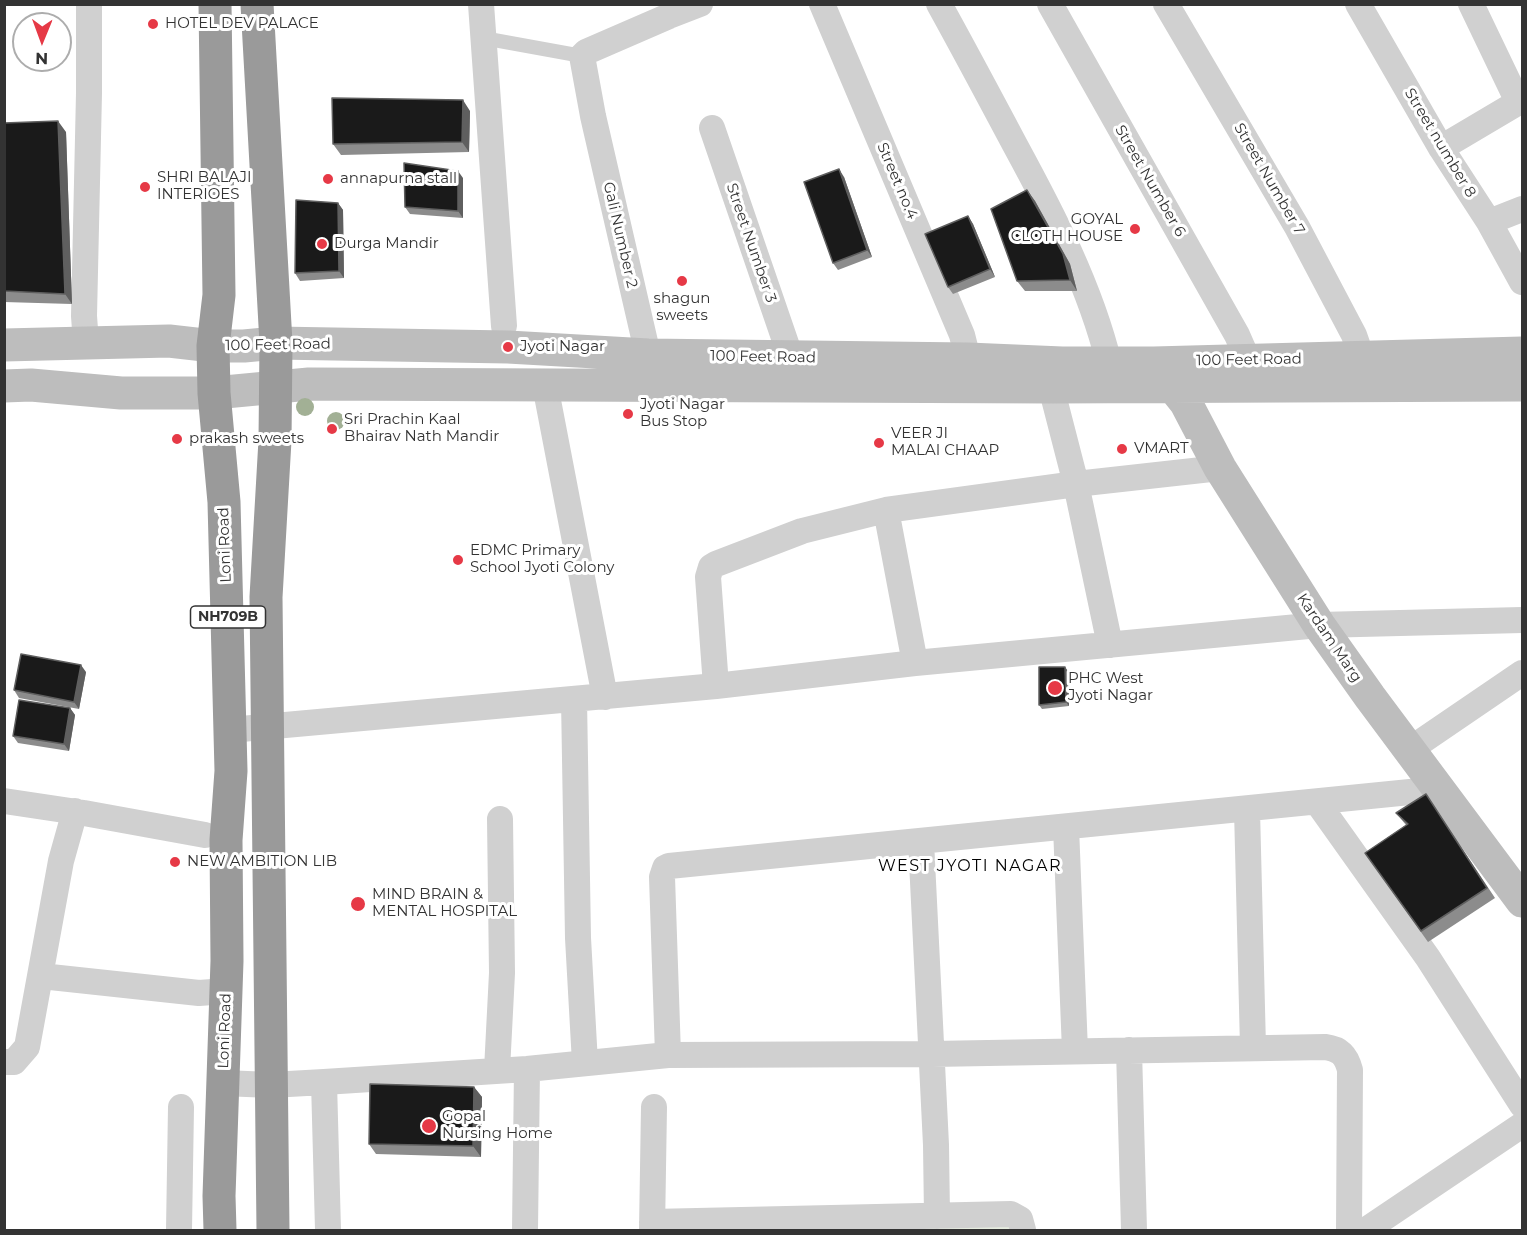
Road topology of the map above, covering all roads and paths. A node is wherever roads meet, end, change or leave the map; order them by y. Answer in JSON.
{"nodes":[{"id":1,"x":88,"y":4,"type":"edge"},
{"id":2,"x":215,"y":4,"type":"edge"},
{"id":3,"x":257,"y":4,"type":"edge"},
{"id":4,"x":481,"y":4,"type":"edge"},
{"id":5,"x":700,"y":4,"type":"edge"},
{"id":6,"x":822,"y":4,"type":"edge"},
{"id":7,"x":939,"y":4,"type":"edge"},
{"id":8,"x":1050,"y":4,"type":"edge"},
{"id":9,"x":1166,"y":4,"type":"edge"},
{"id":10,"x":1358,"y":4,"type":"edge"},
{"id":11,"x":1471,"y":4,"type":"edge"},
{"id":12,"x":483,"y":38,"type":"junction"},
{"id":13,"x":582,"y":56,"type":"junction"},
{"id":14,"x":1520,"y":101,"type":"edge"},
{"id":15,"x":712,"y":128,"type":"dead end"},
{"id":16,"x":1441,"y":148,"type":"junction"},
{"id":17,"x":1522,"y":209,"type":"edge"},
{"id":18,"x":1489,"y":222,"type":"junction"},
{"id":19,"x":1522,"y":282,"type":"edge"},
{"id":20,"x":504,"y":326,"type":"dead end"},
{"id":21,"x":276,"y":343,"type":"junction"},
{"id":22,"x":86,"y":344,"type":"junction"},
{"id":23,"x":4,"y":345,"type":"edge"},
{"id":24,"x":213,"y":346,"type":"junction"},
{"id":25,"x":1522,"y":353,"type":"edge"},
{"id":26,"x":648,"y":355,"type":"junction"},
{"id":27,"x":791,"y":358,"type":"junction"},
{"id":28,"x":1362,"y":358,"type":"junction"},
{"id":29,"x":968,"y":359,"type":"junction"},
{"id":30,"x":1248,"y":360,"type":"junction"},
{"id":31,"x":1109,"y":363,"type":"junction"},
{"id":32,"x":1164,"y":375,"type":"junction"},
{"id":33,"x":545,"y":385,"type":"junction"},
{"id":34,"x":1522,"y":385,"type":"edge"},
{"id":35,"x":4,"y":386,"type":"edge"},
{"id":36,"x":274,"y":387,"type":"junction"},
{"id":37,"x":1051,"y":387,"type":"junction"},
{"id":38,"x":214,"y":393,"type":"junction"},
{"id":39,"x":1220,"y":468,"type":"junction"},
{"id":40,"x":1076,"y":484,"type":"junction"},
{"id":41,"x":886,"y":510,"type":"junction"},
{"id":42,"x":1522,"y":620,"type":"edge"},
{"id":43,"x":1318,"y":625,"type":"junction"},
{"id":44,"x":1110,"y":645,"type":"junction"},
{"id":45,"x":915,"y":663,"type":"junction"},
{"id":46,"x":1522,"y":673,"type":"edge"},
{"id":47,"x":716,"y":686,"type":"junction"},
{"id":48,"x":605,"y":697,"type":"junction"},
{"id":49,"x":574,"y":699,"type":"junction"},
{"id":50,"x":267,"y":728,"type":"junction"},
{"id":51,"x":230,"y":730,"type":"junction"},
{"id":52,"x":1409,"y":750,"type":"junction"},
{"id":53,"x":1440,"y":789,"type":"junction"},
{"id":54,"x":4,"y":801,"type":"edge"},
{"id":55,"x":1317,"y":802,"type":"junction"},
{"id":56,"x":1247,"y":810,"type":"junction"},
{"id":57,"x":75,"y":812,"type":"junction"},
{"id":58,"x":500,"y":819,"type":"dead end"},
{"id":59,"x":1066,"y":827,"type":"junction"},
{"id":60,"x":205,"y":835,"type":"dead end"},
{"id":61,"x":921,"y":841,"type":"junction"},
{"id":62,"x":1522,"y":901,"type":"edge"},
{"id":63,"x":41,"y":976,"type":"junction"},
{"id":64,"x":226,"y":991,"type":"junction"},
{"id":65,"x":1253,"y":1047,"type":"junction"},
{"id":66,"x":1129,"y":1050,"type":"junction"},
{"id":67,"x":1075,"y":1051,"type":"junction"},
{"id":68,"x":932,"y":1054,"type":"junction"},
{"id":69,"x":668,"y":1055,"type":"junction"},
{"id":70,"x":4,"y":1062,"type":"edge"},
{"id":71,"x":585,"y":1063,"type":"junction"},
{"id":72,"x":527,"y":1069,"type":"junction"},
{"id":73,"x":497,"y":1070,"type":"junction"},
{"id":74,"x":324,"y":1082,"type":"junction"},
{"id":75,"x":223,"y":1083,"type":"junction"},
{"id":76,"x":271,"y":1085,"type":"junction"},
{"id":77,"x":1522,"y":1105,"type":"edge"},
{"id":78,"x":181,"y":1107,"type":"dead end"},
{"id":79,"x":654,"y":1107,"type":"dead end"},
{"id":80,"x":1522,"y":1125,"type":"edge"},
{"id":81,"x":937,"y":1216,"type":"junction"},
{"id":82,"x":652,"y":1226,"type":"edge"},
{"id":83,"x":179,"y":1230,"type":"edge"},
{"id":84,"x":220,"y":1230,"type":"edge"},
{"id":85,"x":273,"y":1230,"type":"edge"},
{"id":86,"x":328,"y":1230,"type":"edge"},
{"id":87,"x":525,"y":1230,"type":"edge"},
{"id":88,"x":1023,"y":1230,"type":"edge"},
{"id":89,"x":1134,"y":1230,"type":"edge"},
{"id":90,"x":1349,"y":1230,"type":"edge"},
{"id":91,"x":1366,"y":1230,"type":"edge"}],
"edges":[{"from":1,"to":22,"type":"street"},
{"from":2,"to":24,"type":"highway","name":"Loni Road","number":"NH709B"},
{"from":3,"to":21,"type":"highway","number":"NH709B"},
{"from":4,"to":12,"type":"street"},
{"from":5,"to":13,"type":"street"},
{"from":6,"to":29,"type":"street","name":"Street no.4"},
{"from":7,"to":31,"type":"street"},
{"from":8,"to":30,"type":"street","name":"Street Number 6"},
{"from":9,"to":28,"type":"street","name":"Street Number 7"},
{"from":10,"to":16,"type":"street","name":"Street number 8"},
{"from":11,"to":14,"type":"street"},
{"from":12,"to":13,"type":"lane"},
{"from":12,"to":20,"type":"street"},
{"from":13,"to":26,"type":"street","name":"Gali Number 2"},
{"from":14,"to":16,"type":"street"},
{"from":15,"to":27,"type":"street","name":"Street Number 3"},
{"from":16,"to":18,"type":"street","name":"Street number 8"},
{"from":17,"to":18,"type":"street"},
{"from":18,"to":19,"type":"street","name":"Street number 8"},
{"from":21,"to":24,"type":"main road","name":"100 Feet Road"},
{"from":21,"to":26,"type":"main road","name":"100 Feet Road"},
{"from":21,"to":36,"type":"highway","number":"NH709B"},
{"from":22,"to":23,"type":"main road","name":"100 Feet Road"},
{"from":22,"to":24,"type":"main road","name":"100 Feet Road"},
{"from":24,"to":38,"type":"highway","name":"Loni Road","number":"NH709B"},
{"from":25,"to":28,"type":"main road","name":"100 Feet Road"},
{"from":26,"to":27,"type":"main road","name":"100 Feet Road"},
{"from":27,"to":29,"type":"main road","name":"100 Feet Road"},
{"from":28,"to":30,"type":"main road","name":"100 Feet Road"},
{"from":29,"to":31,"type":"main road","name":"100 Feet Road"},
{"from":30,"to":32,"type":"main road","name":"100 Feet Road"},
{"from":31,"to":32,"type":"main road","name":"100 Feet Road"},
{"from":32,"to":34,"type":"main road","name":"100 Feet Road"},
{"from":32,"to":37,"type":"main road","name":"100 Feet Road"},
{"from":32,"to":39,"type":"main road","name":"Kardam Marg"},
{"from":33,"to":36,"type":"main road","name":"100 Feet Road"},
{"from":33,"to":37,"type":"main road","name":"100 Feet Road"},
{"from":33,"to":48,"type":"street"},
{"from":35,"to":38,"type":"main road","name":"100 Feet Road"},
{"from":36,"to":38,"type":"main road","name":"100 Feet Road"},
{"from":36,"to":50,"type":"highway","number":"NH709B"},
{"from":37,"to":40,"type":"street"},
{"from":38,"to":51,"type":"highway","name":"Loni Road","number":"NH709B"},
{"from":39,"to":40,"type":"street"},
{"from":39,"to":43,"type":"main road","name":"Kardam Marg"},
{"from":40,"to":41,"type":"street"},
{"from":40,"to":44,"type":"street"},
{"from":41,"to":45,"type":"street"},
{"from":41,"to":47,"type":"street"},
{"from":42,"to":43,"type":"street"},
{"from":43,"to":44,"type":"street"},
{"from":43,"to":52,"type":"main road","name":"Kardam Marg"},
{"from":44,"to":45,"type":"street"},
{"from":45,"to":47,"type":"street"},
{"from":46,"to":52,"type":"street"},
{"from":47,"to":48,"type":"street"},
{"from":48,"to":49,"type":"street"},
{"from":49,"to":50,"type":"street"},
{"from":49,"to":71,"type":"street"},
{"from":50,"to":51,"type":"street"},
{"from":50,"to":76,"type":"highway","number":"NH709B"},
{"from":51,"to":64,"type":"highway","name":"Loni Road","number":"NH709B"},
{"from":52,"to":53,"type":"main road","name":"Kardam Marg"},
{"from":53,"to":55,"type":"street"},
{"from":53,"to":62,"type":"main road","name":"Kardam Marg"},
{"from":54,"to":57,"type":"street"},
{"from":55,"to":56,"type":"street"},
{"from":55,"to":77,"type":"street"},
{"from":56,"to":59,"type":"street"},
{"from":56,"to":65,"type":"street"},
{"from":57,"to":60,"type":"street"},
{"from":57,"to":63,"type":"street"},
{"from":58,"to":73,"type":"street"},
{"from":59,"to":61,"type":"street"},
{"from":59,"to":67,"type":"street"},
{"from":61,"to":68,"type":"street"},
{"from":61,"to":69,"type":"street"},
{"from":63,"to":64,"type":"street"},
{"from":63,"to":70,"type":"street"},
{"from":64,"to":75,"type":"highway","name":"Loni Road","number":"NH709B"},
{"from":65,"to":66,"type":"street"},
{"from":65,"to":90,"type":"street"},
{"from":66,"to":67,"type":"street"},
{"from":66,"to":89,"type":"street"},
{"from":67,"to":68,"type":"street"},
{"from":68,"to":69,"type":"street"},
{"from":68,"to":81,"type":"street"},
{"from":69,"to":71,"type":"street"},
{"from":71,"to":72,"type":"street"},
{"from":72,"to":73,"type":"street"},
{"from":72,"to":87,"type":"street"},
{"from":73,"to":74,"type":"street"},
{"from":74,"to":76,"type":"street"},
{"from":74,"to":86,"type":"street"},
{"from":75,"to":76,"type":"street"},
{"from":75,"to":84,"type":"highway","name":"Loni Road","number":"NH709B"},
{"from":76,"to":85,"type":"highway","number":"NH709B"},
{"from":78,"to":83,"type":"street"},
{"from":79,"to":82,"type":"street"},
{"from":80,"to":91,"type":"street"},
{"from":81,"to":82,"type":"street"},
{"from":81,"to":88,"type":"street"}]}
